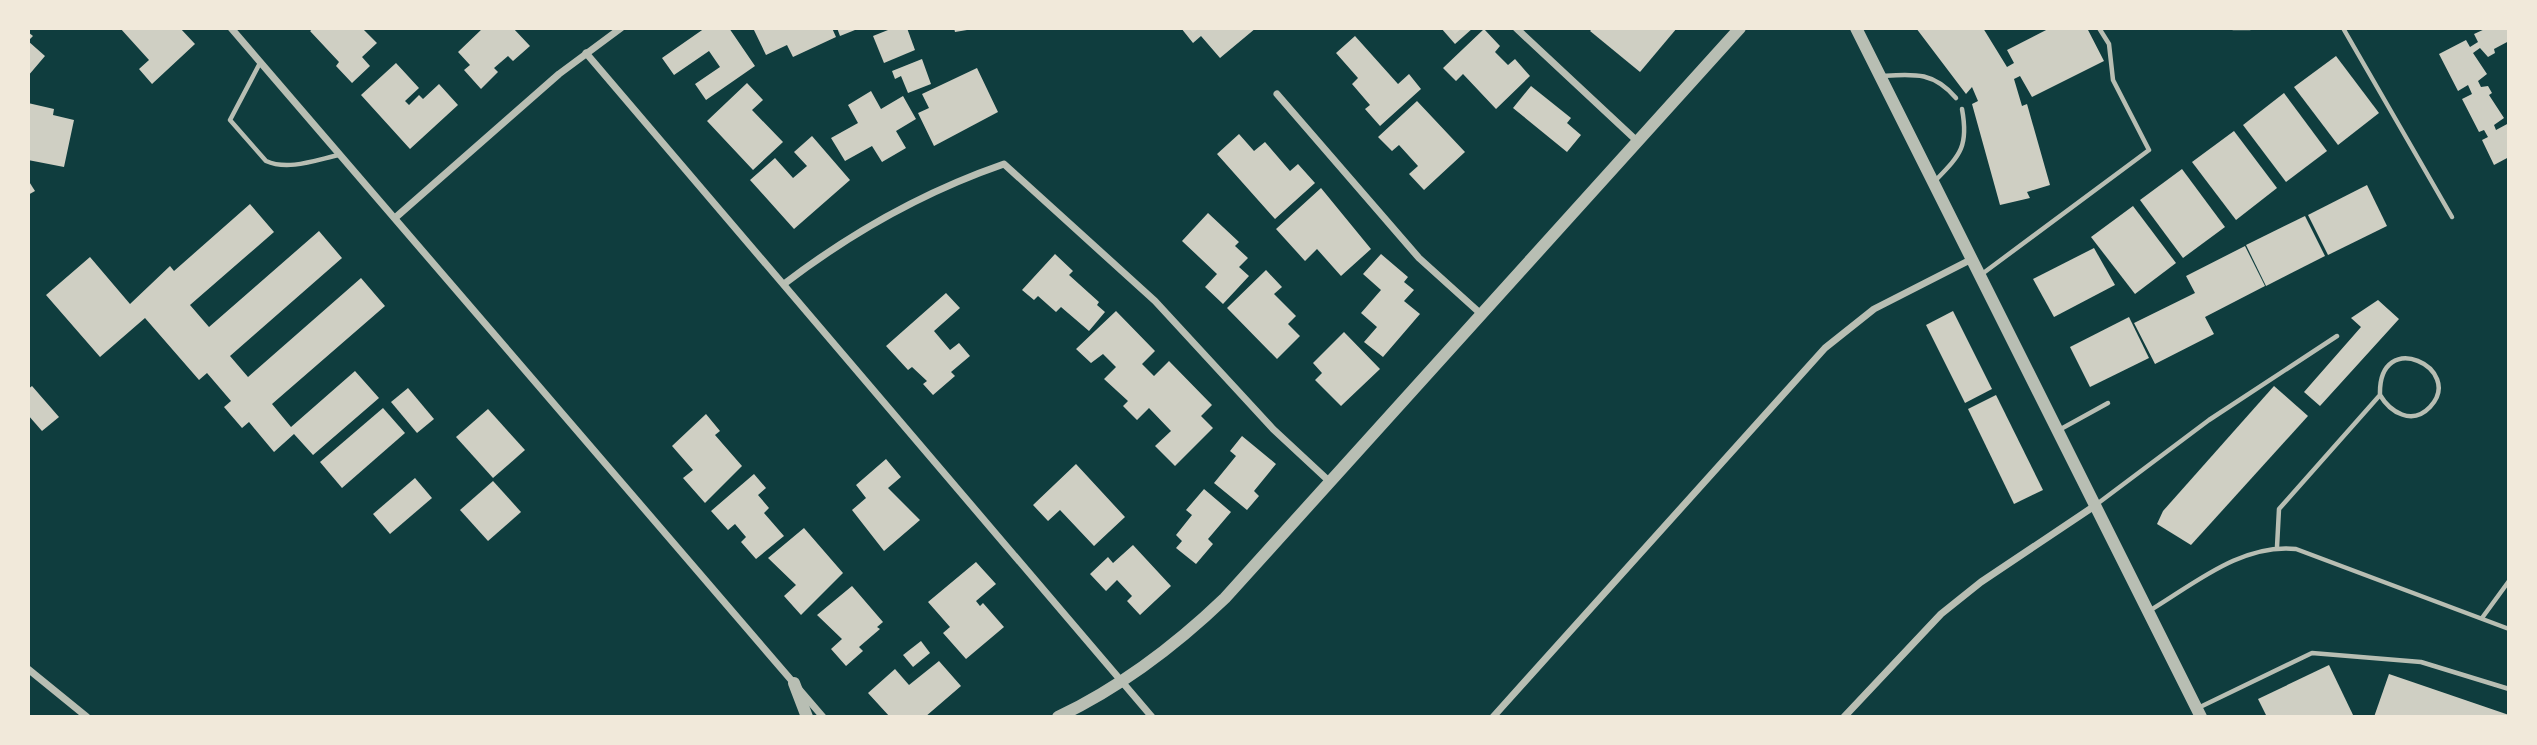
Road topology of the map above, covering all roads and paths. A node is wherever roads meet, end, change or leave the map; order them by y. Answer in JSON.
{"nodes":[{"id":1,"x":231,"y":28,"type":"edge"},
{"id":2,"x":621,"y":28,"type":"edge"},
{"id":3,"x":1516,"y":28,"type":"edge"},
{"id":4,"x":1740,"y":28,"type":"edge"},
{"id":5,"x":1856,"y":28,"type":"edge"},
{"id":6,"x":2099,"y":28,"type":"edge"},
{"id":7,"x":2233,"y":28,"type":"edge"},
{"id":8,"x":2250,"y":28,"type":"edge"},
{"id":9,"x":2343,"y":28,"type":"edge"},
{"id":10,"x":586,"y":53,"type":"junction"},
{"id":11,"x":260,"y":62,"type":"junction"},
{"id":12,"x":1880,"y":76,"type":"junction"},
{"id":13,"x":1277,"y":94,"type":"dead end"},
{"id":14,"x":1956,"y":98,"type":"dead end"},
{"id":15,"x":1962,"y":109,"type":"dead end"},
{"id":16,"x":1637,"y":141,"type":"junction"},
{"id":17,"x":340,"y":155,"type":"junction"},
{"id":18,"x":1934,"y":183,"type":"junction"},
{"id":19,"x":2452,"y":216,"type":"dead end"},
{"id":20,"x":395,"y":218,"type":"junction"},
{"id":21,"x":1972,"y":259,"type":"junction"},
{"id":22,"x":1980,"y":276,"type":"junction"},
{"id":23,"x":783,"y":284,"type":"junction"},
{"id":24,"x":1481,"y":314,"type":"junction"},
{"id":25,"x":2337,"y":335,"type":"dead end"},
{"id":26,"x":2380,"y":395,"type":"junction"},
{"id":27,"x":2108,"y":403,"type":"dead end"},
{"id":28,"x":2058,"y":430,"type":"junction"},
{"id":29,"x":1331,"y":482,"type":"junction"},
{"id":30,"x":2096,"y":505,"type":"junction"},
{"id":31,"x":2277,"y":547,"type":"junction"},
{"id":32,"x":2509,"y":581,"type":"edge"},
{"id":33,"x":2149,"y":612,"type":"junction"},
{"id":34,"x":2482,"y":618,"type":"junction"},
{"id":35,"x":2509,"y":629,"type":"edge"},
{"id":36,"x":28,"y":668,"type":"edge"},
{"id":37,"x":1122,"y":682,"type":"junction"},
{"id":38,"x":794,"y":683,"type":"junction"},
{"id":39,"x":2509,"y":689,"type":"edge"},
{"id":40,"x":2199,"y":713,"type":"edge"},
{"id":41,"x":87,"y":717,"type":"edge"},
{"id":42,"x":807,"y":717,"type":"edge"},
{"id":43,"x":823,"y":717,"type":"edge"},
{"id":44,"x":1058,"y":717,"type":"edge"},
{"id":45,"x":1153,"y":717,"type":"edge"},
{"id":46,"x":1493,"y":717,"type":"edge"},
{"id":47,"x":1844,"y":717,"type":"edge"}],
"edges":[{"from":1,"to":11,"type":"street"},
{"from":2,"to":10,"type":"street"},
{"from":3,"to":16,"type":"street"},
{"from":4,"to":16,"type":"street"},
{"from":5,"to":12,"type":"street"},
{"from":6,"to":22,"type":"lane"},
{"from":7,"to":8,"type":"lane"},
{"from":9,"to":19,"type":"lane"},
{"from":10,"to":20,"type":"street"},
{"from":10,"to":23,"type":"street"},
{"from":11,"to":17,"type":"street"},
{"from":11,"to":17,"type":"lane"},
{"from":12,"to":14,"type":"lane"},
{"from":12,"to":18,"type":"street"},
{"from":13,"to":24,"type":"street"},
{"from":15,"to":18,"type":"lane"},
{"from":16,"to":24,"type":"street"},
{"from":17,"to":20,"type":"street"},
{"from":18,"to":21,"type":"street"},
{"from":20,"to":38,"type":"street"},
{"from":21,"to":22,"type":"street"},
{"from":21,"to":46,"type":"street"},
{"from":22,"to":28,"type":"street"},
{"from":23,"to":29,"type":"street"},
{"from":23,"to":37,"type":"street"},
{"from":24,"to":29,"type":"street"},
{"from":25,"to":30,"type":"lane"},
{"from":26,"to":26,"type":"lane"},
{"from":26,"to":31,"type":"lane"},
{"from":27,"to":28,"type":"lane"},
{"from":28,"to":30,"type":"street"},
{"from":29,"to":37,"type":"street"},
{"from":30,"to":33,"type":"street"},
{"from":30,"to":47,"type":"street"},
{"from":31,"to":33,"type":"lane"},
{"from":31,"to":34,"type":"lane"},
{"from":32,"to":34,"type":"lane"},
{"from":33,"to":40,"type":"street"},
{"from":34,"to":35,"type":"lane"},
{"from":36,"to":41,"type":"street"},
{"from":37,"to":44,"type":"street"},
{"from":37,"to":45,"type":"street"},
{"from":38,"to":42,"type":"street"},
{"from":38,"to":43,"type":"street"},
{"from":39,"to":40,"type":"lane"}]}
